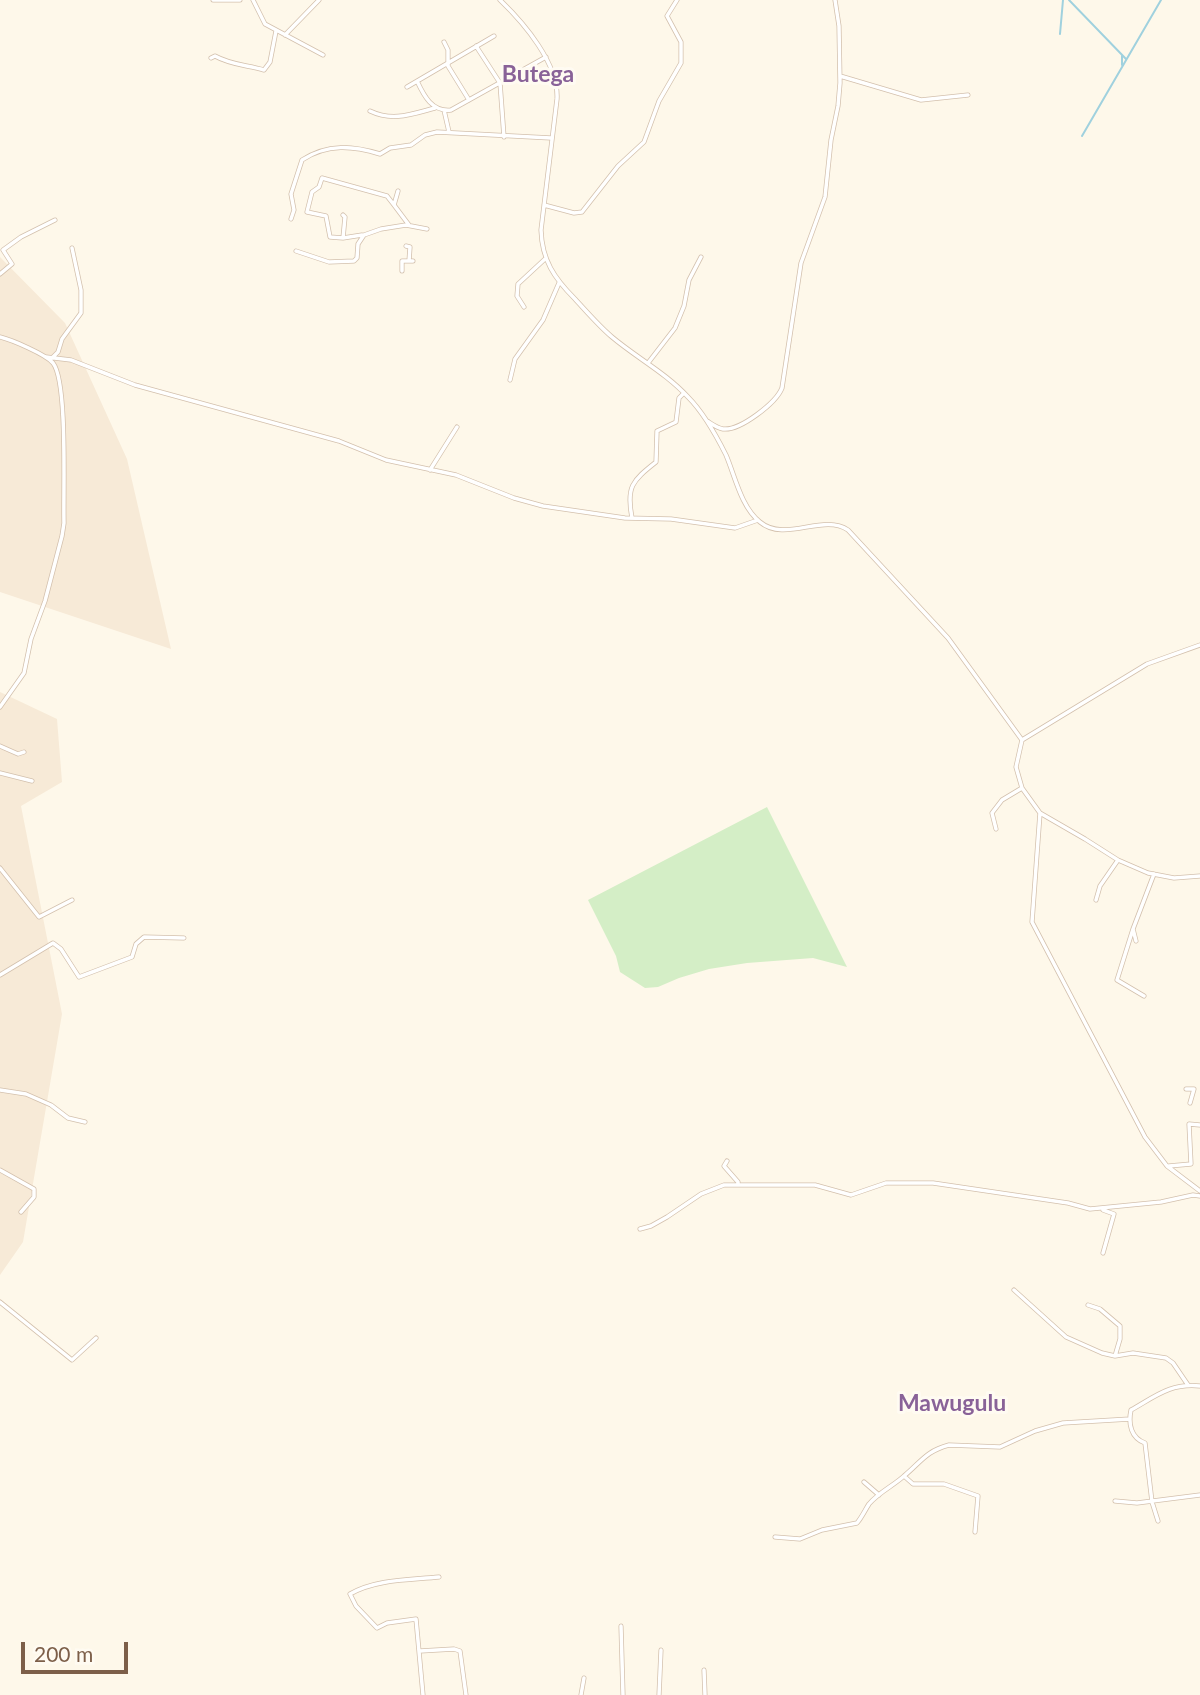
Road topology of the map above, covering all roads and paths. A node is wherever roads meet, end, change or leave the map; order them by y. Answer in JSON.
{"nodes":[{"id":1,"x":213,"y":0,"type":"edge"},
{"id":2,"x":240,"y":0,"type":"edge"},
{"id":3,"x":253,"y":0,"type":"edge"},
{"id":4,"x":319,"y":0,"type":"edge"},
{"id":5,"x":500,"y":0,"type":"edge"},
{"id":6,"x":677,"y":0,"type":"edge"},
{"id":7,"x":835,"y":0,"type":"edge"},
{"id":8,"x":276,"y":31,"type":"junction"},
{"id":9,"x":285,"y":35,"type":"junction"},
{"id":10,"x":494,"y":36,"type":"dead end"},
{"id":11,"x":444,"y":42,"type":"dead end"},
{"id":12,"x":476,"y":46,"type":"junction"},
{"id":13,"x":323,"y":55,"type":"dead end"},
{"id":14,"x":546,"y":57,"type":"junction"},
{"id":15,"x":211,"y":58,"type":"dead end"},
{"id":16,"x":448,"y":62,"type":"junction"},
{"id":17,"x":840,"y":76,"type":"junction"},
{"id":18,"x":417,"y":81,"type":"junction"},
{"id":19,"x":500,"y":83,"type":"junction"},
{"id":20,"x":407,"y":87,"type":"dead end"},
{"id":21,"x":968,"y":95,"type":"dead end"},
{"id":22,"x":469,"y":100,"type":"junction"},
{"id":23,"x":436,"y":108,"type":"junction"},
{"id":24,"x":444,"y":110,"type":"junction"},
{"id":25,"x":370,"y":111,"type":"dead end"},
{"id":26,"x":449,"y":132,"type":"junction"},
{"id":27,"x":504,"y":137,"type":"junction"},
{"id":28,"x":551,"y":138,"type":"junction"},
{"id":29,"x":398,"y":191,"type":"dead end"},
{"id":30,"x":543,"y":204,"type":"junction"},
{"id":31,"x":394,"y":205,"type":"junction"},
{"id":32,"x":343,"y":215,"type":"dead end"},
{"id":33,"x":291,"y":219,"type":"dead end"},
{"id":34,"x":55,"y":220,"type":"dead end"},
{"id":35,"x":409,"y":225,"type":"junction"},
{"id":36,"x":427,"y":229,"type":"dead end"},
{"id":37,"x":364,"y":235,"type":"junction"},
{"id":38,"x":343,"y":238,"type":"junction"},
{"id":39,"x":406,"y":246,"type":"dead end"},
{"id":40,"x":72,"y":248,"type":"dead end"},
{"id":41,"x":296,"y":251,"type":"dead end"},
{"id":42,"x":701,"y":257,"type":"dead end"},
{"id":43,"x":545,"y":259,"type":"junction"},
{"id":44,"x":402,"y":271,"type":"dead end"},
{"id":45,"x":0,"y":274,"type":"edge"},
{"id":46,"x":559,"y":283,"type":"junction"},
{"id":47,"x":524,"y":307,"type":"dead end"},
{"id":48,"x":0,"y":337,"type":"edge"},
{"id":49,"x":46,"y":357,"type":"junction"},
{"id":50,"x":52,"y":358,"type":"junction"},
{"id":51,"x":648,"y":363,"type":"junction"},
{"id":52,"x":510,"y":380,"type":"dead end"},
{"id":53,"x":684,"y":393,"type":"junction"},
{"id":54,"x":707,"y":422,"type":"junction"},
{"id":55,"x":457,"y":428,"type":"dead end"},
{"id":56,"x":430,"y":470,"type":"junction"},
{"id":57,"x":632,"y":518,"type":"junction"},
{"id":58,"x":758,"y":520,"type":"junction"},
{"id":59,"x":1200,"y":645,"type":"edge"},
{"id":60,"x":0,"y":707,"type":"edge"},
{"id":61,"x":1022,"y":740,"type":"junction"},
{"id":62,"x":0,"y":746,"type":"edge"},
{"id":63,"x":24,"y":752,"type":"dead end"},
{"id":64,"x":0,"y":773,"type":"edge"},
{"id":65,"x":32,"y":780,"type":"dead end"},
{"id":66,"x":1022,"y":788,"type":"junction"},
{"id":67,"x":1040,"y":813,"type":"junction"},
{"id":68,"x":996,"y":829,"type":"dead end"},
{"id":69,"x":1118,"y":860,"type":"junction"},
{"id":70,"x":0,"y":868,"type":"edge"},
{"id":71,"x":1154,"y":874,"type":"junction"},
{"id":72,"x":1200,"y":876,"type":"edge"},
{"id":73,"x":72,"y":900,"type":"dead end"},
{"id":74,"x":1096,"y":900,"type":"dead end"},
{"id":75,"x":1133,"y":929,"type":"junction"},
{"id":76,"x":184,"y":939,"type":"dead end"},
{"id":77,"x":1136,"y":942,"type":"dead end"},
{"id":78,"x":0,"y":975,"type":"edge"},
{"id":79,"x":1144,"y":996,"type":"dead end"},
{"id":80,"x":1186,"y":1089,"type":"dead end"},
{"id":81,"x":0,"y":1091,"type":"edge"},
{"id":82,"x":1190,"y":1104,"type":"dead end"},
{"id":83,"x":85,"y":1122,"type":"dead end"},
{"id":84,"x":1200,"y":1125,"type":"edge"},
{"id":85,"x":727,"y":1161,"type":"dead end"},
{"id":86,"x":1167,"y":1166,"type":"junction"},
{"id":87,"x":0,"y":1170,"type":"edge"},
{"id":88,"x":738,"y":1185,"type":"junction"},
{"id":89,"x":1200,"y":1194,"type":"edge"},
{"id":90,"x":1090,"y":1209,"type":"junction"},
{"id":91,"x":21,"y":1212,"type":"dead end"},
{"id":92,"x":640,"y":1229,"type":"dead end"},
{"id":93,"x":1103,"y":1253,"type":"dead end"},
{"id":94,"x":1014,"y":1290,"type":"dead end"},
{"id":95,"x":0,"y":1302,"type":"edge"},
{"id":96,"x":1088,"y":1305,"type":"dead end"},
{"id":97,"x":96,"y":1338,"type":"dead end"},
{"id":98,"x":1115,"y":1356,"type":"junction"},
{"id":99,"x":1188,"y":1385,"type":"junction"},
{"id":100,"x":1200,"y":1386,"type":"edge"},
{"id":101,"x":1130,"y":1419,"type":"junction"},
{"id":102,"x":904,"y":1476,"type":"junction"},
{"id":103,"x":864,"y":1482,"type":"dead end"},
{"id":104,"x":879,"y":1495,"type":"junction"},
{"id":105,"x":1200,"y":1495,"type":"edge"},
{"id":106,"x":1115,"y":1501,"type":"dead end"},
{"id":107,"x":1152,"y":1502,"type":"junction"},
{"id":108,"x":1158,"y":1521,"type":"dead end"},
{"id":109,"x":975,"y":1531,"type":"dead end"},
{"id":110,"x":775,"y":1537,"type":"dead end"},
{"id":111,"x":439,"y":1577,"type":"dead end"},
{"id":112,"x":621,"y":1626,"type":"dead end"},
{"id":113,"x":661,"y":1650,"type":"dead end"},
{"id":114,"x":420,"y":1651,"type":"junction"},
{"id":115,"x":704,"y":1670,"type":"dead end"},
{"id":116,"x":584,"y":1678,"type":"dead end"},
{"id":117,"x":423,"y":1695,"type":"edge"},
{"id":118,"x":466,"y":1695,"type":"edge"},
{"id":119,"x":581,"y":1695,"type":"edge"},
{"id":120,"x":623,"y":1695,"type":"edge"},
{"id":121,"x":659,"y":1695,"type":"edge"},
{"id":122,"x":705,"y":1695,"type":"edge"}],
"edges":[{"from":1,"to":2,"type":"street"},
{"from":3,"to":8,"type":"street"},
{"from":4,"to":9,"type":"street"},
{"from":5,"to":14,"type":"street"},
{"from":6,"to":30,"type":"street"},
{"from":7,"to":17,"type":"street"},
{"from":8,"to":9,"type":"street"},
{"from":8,"to":15,"type":"street"},
{"from":9,"to":13,"type":"street"},
{"from":10,"to":12,"type":"street"},
{"from":11,"to":16,"type":"street"},
{"from":12,"to":16,"type":"street"},
{"from":12,"to":19,"type":"street"},
{"from":14,"to":19,"type":"street"},
{"from":14,"to":28,"type":"street"},
{"from":16,"to":18,"type":"street"},
{"from":16,"to":22,"type":"street"},
{"from":17,"to":21,"type":"street"},
{"from":17,"to":54,"type":"street"},
{"from":18,"to":20,"type":"street"},
{"from":18,"to":23,"type":"street"},
{"from":19,"to":22,"type":"street"},
{"from":19,"to":27,"type":"street"},
{"from":22,"to":24,"type":"street"},
{"from":23,"to":24,"type":"street"},
{"from":23,"to":25,"type":"street"},
{"from":24,"to":26,"type":"street"},
{"from":26,"to":27,"type":"street"},
{"from":26,"to":33,"type":"street"},
{"from":27,"to":28,"type":"street"},
{"from":28,"to":30,"type":"street"},
{"from":29,"to":31,"type":"street"},
{"from":30,"to":43,"type":"street"},
{"from":31,"to":35,"type":"street"},
{"from":31,"to":38,"type":"street"},
{"from":32,"to":38,"type":"street"},
{"from":34,"to":45,"type":"street"},
{"from":35,"to":36,"type":"street"},
{"from":35,"to":37,"type":"street"},
{"from":37,"to":38,"type":"street"},
{"from":37,"to":41,"type":"street"},
{"from":39,"to":44,"type":"street"},
{"from":40,"to":50,"type":"street"},
{"from":42,"to":51,"type":"street"},
{"from":43,"to":46,"type":"street"},
{"from":43,"to":47,"type":"street"},
{"from":46,"to":51,"type":"street"},
{"from":46,"to":52,"type":"street"},
{"from":48,"to":49,"type":"street"},
{"from":49,"to":50,"type":"street"},
{"from":49,"to":60,"type":"street"},
{"from":50,"to":56,"type":"street"},
{"from":51,"to":53,"type":"street"},
{"from":53,"to":54,"type":"street"},
{"from":53,"to":57,"type":"street"},
{"from":54,"to":58,"type":"street"},
{"from":55,"to":56,"type":"street"},
{"from":56,"to":57,"type":"street"},
{"from":57,"to":58,"type":"street"},
{"from":58,"to":61,"type":"street"},
{"from":59,"to":61,"type":"street"},
{"from":61,"to":66,"type":"street"},
{"from":62,"to":63,"type":"street"},
{"from":64,"to":65,"type":"street"},
{"from":66,"to":67,"type":"street"},
{"from":66,"to":68,"type":"street"},
{"from":67,"to":69,"type":"street"},
{"from":67,"to":86,"type":"street"},
{"from":69,"to":71,"type":"street"},
{"from":69,"to":74,"type":"street"},
{"from":70,"to":73,"type":"street"},
{"from":71,"to":72,"type":"street"},
{"from":71,"to":75,"type":"street"},
{"from":75,"to":77,"type":"street"},
{"from":75,"to":79,"type":"street"},
{"from":76,"to":78,"type":"street"},
{"from":80,"to":82,"type":"street"},
{"from":81,"to":83,"type":"street"},
{"from":84,"to":86,"type":"street"},
{"from":85,"to":88,"type":"street"},
{"from":86,"to":89,"type":"street"},
{"from":87,"to":91,"type":"street"},
{"from":88,"to":90,"type":"street"},
{"from":88,"to":92,"type":"street"},
{"from":89,"to":90,"type":"street"},
{"from":90,"to":93,"type":"street"},
{"from":94,"to":98,"type":"street"},
{"from":95,"to":97,"type":"street"},
{"from":96,"to":98,"type":"street"},
{"from":98,"to":99,"type":"street"},
{"from":99,"to":100,"type":"street"},
{"from":99,"to":101,"type":"street"},
{"from":101,"to":102,"type":"street"},
{"from":101,"to":107,"type":"street"},
{"from":102,"to":104,"type":"street"},
{"from":102,"to":109,"type":"street"},
{"from":103,"to":104,"type":"street"},
{"from":104,"to":110,"type":"street"},
{"from":105,"to":107,"type":"street"},
{"from":106,"to":107,"type":"street"},
{"from":107,"to":108,"type":"street"},
{"from":111,"to":114,"type":"street"},
{"from":112,"to":120,"type":"street"},
{"from":113,"to":121,"type":"street"},
{"from":114,"to":117,"type":"street"},
{"from":114,"to":118,"type":"street"},
{"from":115,"to":122,"type":"street"},
{"from":116,"to":119,"type":"street"}]}
